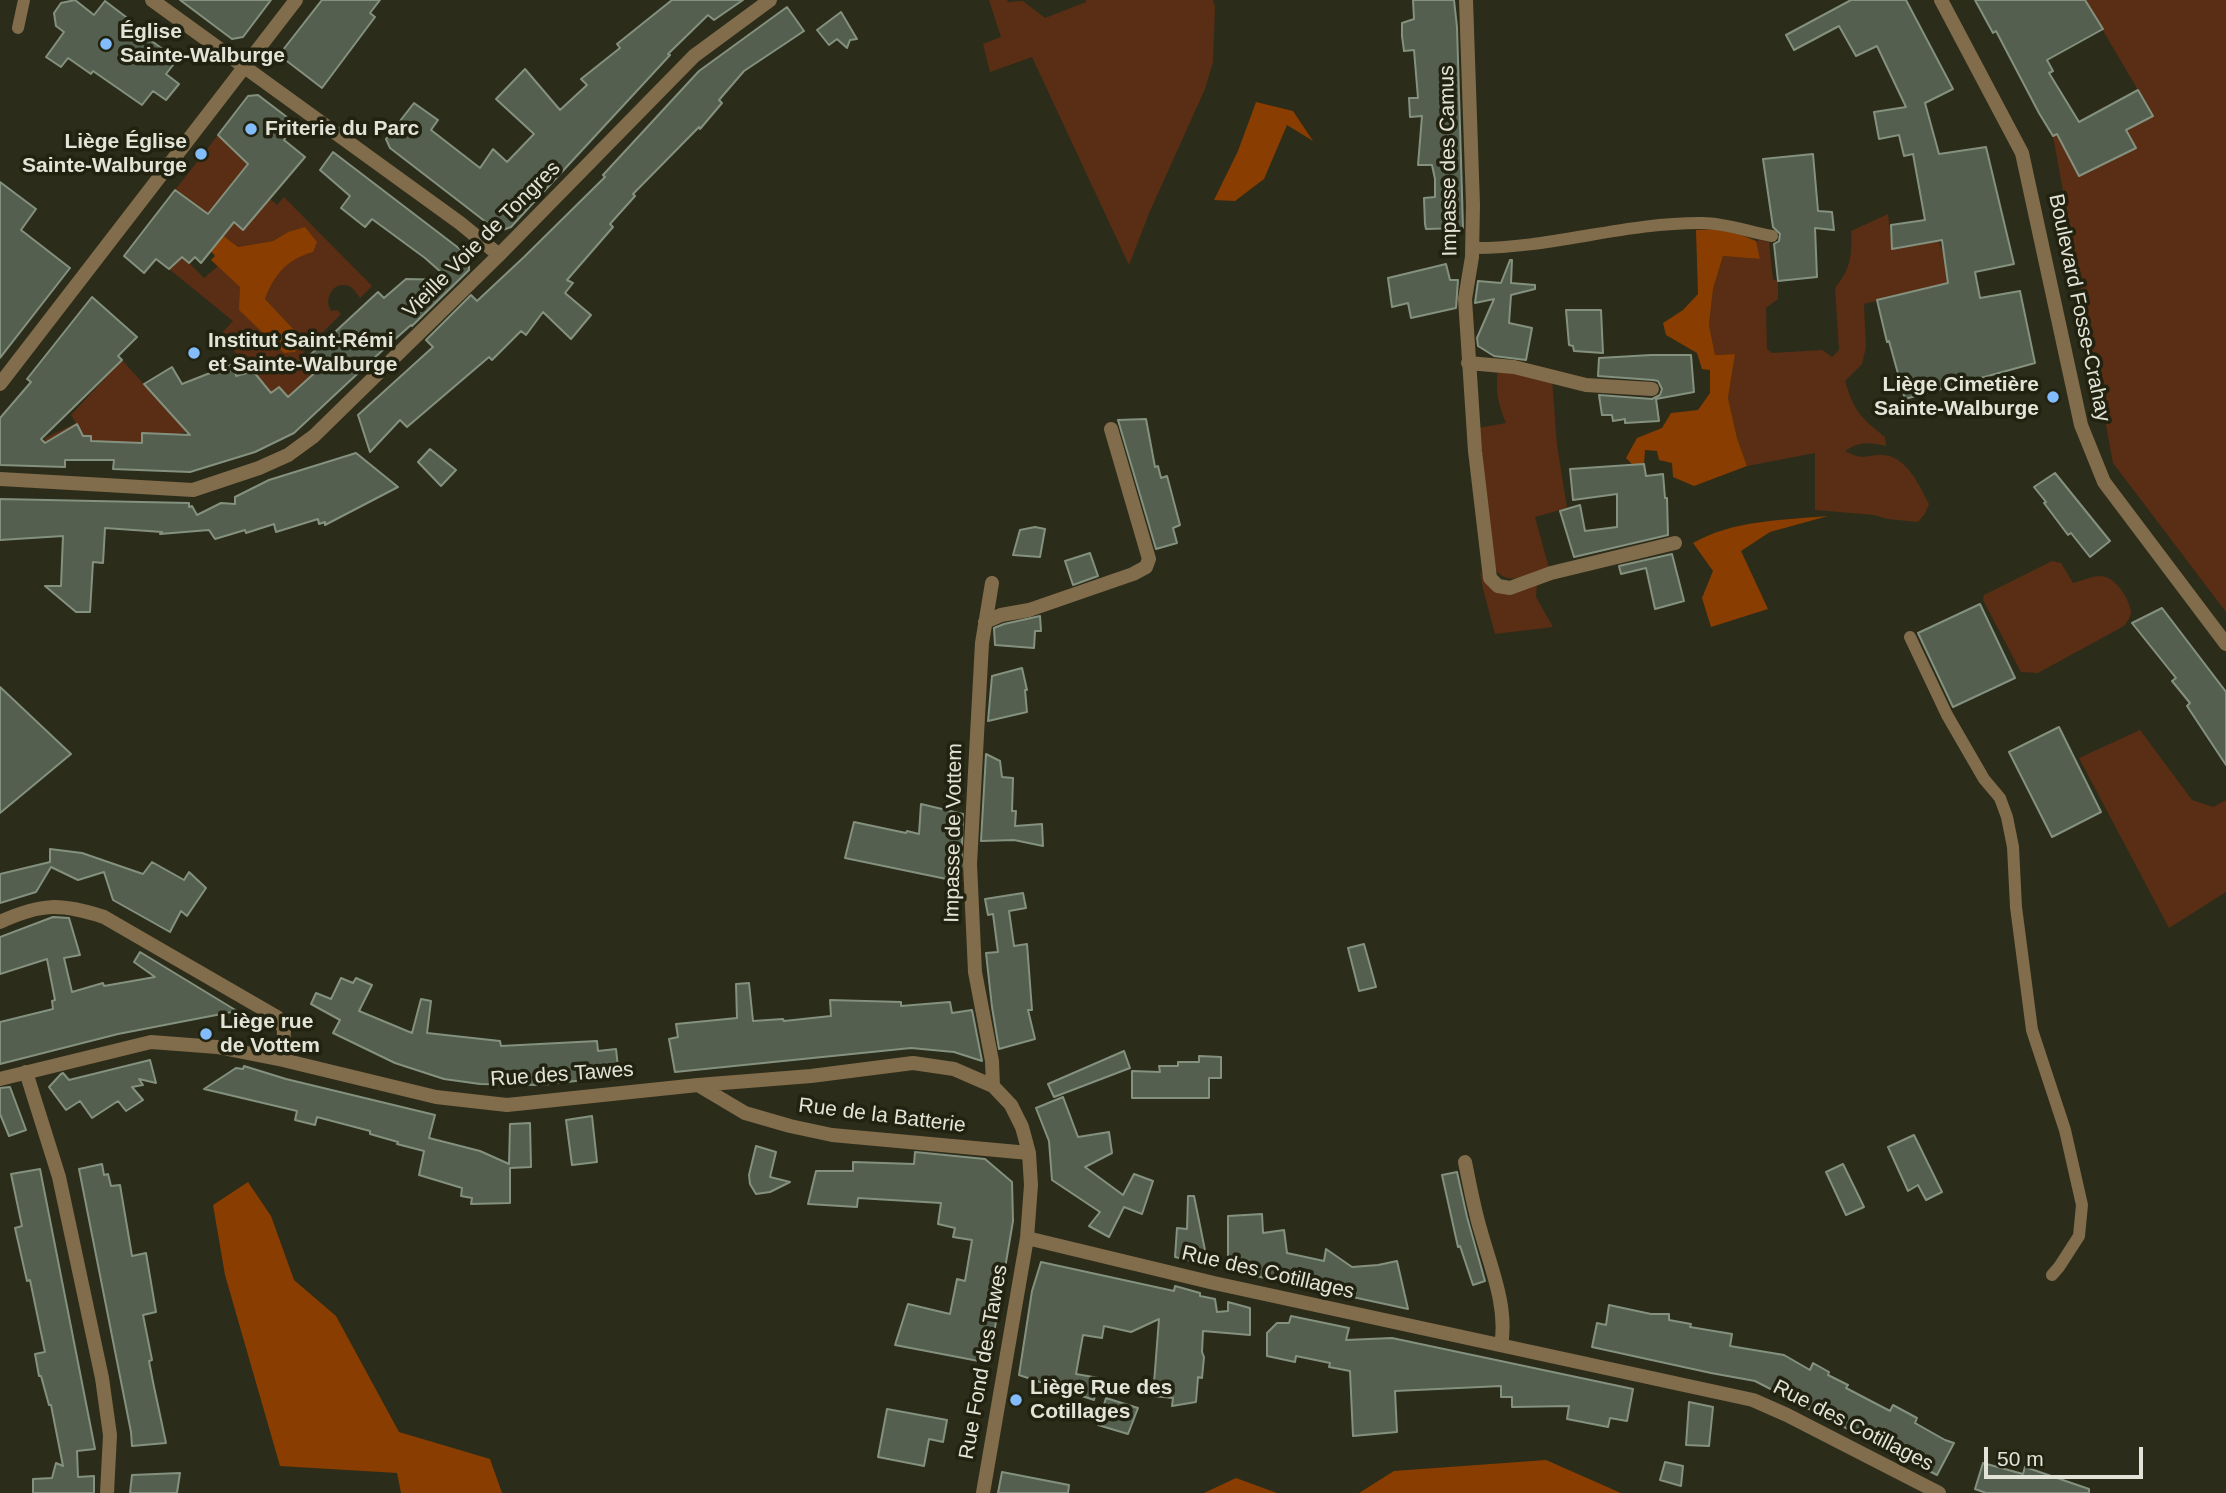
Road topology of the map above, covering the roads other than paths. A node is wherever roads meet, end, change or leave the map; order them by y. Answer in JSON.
{"nodes":[{"id":1,"x":24,"y":0,"type":"edge"},
{"id":2,"x":152,"y":0,"type":"edge"},
{"id":3,"x":296,"y":0,"type":"edge"},
{"id":4,"x":770,"y":0,"type":"edge"},
{"id":5,"x":1466,"y":0,"type":"edge"},
{"id":6,"x":1941,"y":0,"type":"edge"},
{"id":7,"x":18,"y":28,"type":"dead end"},
{"id":8,"x":244,"y":68,"type":"junction"},
{"id":9,"x":1772,"y":236,"type":"dead end"},
{"id":10,"x":1472,"y":248,"type":"junction"},
{"id":11,"x":499,"y":255,"type":"junction"},
{"id":12,"x":1468,"y":363,"type":"junction"},
{"id":13,"x":0,"y":384,"type":"edge"},
{"id":14,"x":1652,"y":389,"type":"dead end"},
{"id":15,"x":1111,"y":429,"type":"dead end"},
{"id":16,"x":0,"y":479,"type":"edge"},
{"id":17,"x":1675,"y":543,"type":"dead end"},
{"id":18,"x":992,"y":583,"type":"dead end"},
{"id":19,"x":985,"y":622,"type":"junction"},
{"id":20,"x":1910,"y":637,"type":"dead end"},
{"id":21,"x":2226,"y":645,"type":"edge"},
{"id":22,"x":0,"y":922,"type":"edge"},
{"id":23,"x":283,"y":1060,"type":"junction"},
{"id":24,"x":26,"y":1072,"type":"junction"},
{"id":25,"x":0,"y":1079,"type":"edge"},
{"id":26,"x":698,"y":1085,"type":"junction"},
{"id":27,"x":993,"y":1086,"type":"junction"},
{"id":28,"x":1029,"y":1153,"type":"junction"},
{"id":29,"x":1465,"y":1162,"type":"dead end"},
{"id":30,"x":1027,"y":1238,"type":"junction"},
{"id":31,"x":2052,"y":1275,"type":"dead end"},
{"id":32,"x":1501,"y":1345,"type":"junction"},
{"id":33,"x":107,"y":1493,"type":"edge"},
{"id":34,"x":983,"y":1493,"type":"edge"},
{"id":35,"x":1940,"y":1493,"type":"edge"}],
"edges":[{"from":1,"to":7,"type":"lane"},
{"from":2,"to":8,"type":"street"},
{"from":3,"to":8,"type":"street"},
{"from":4,"to":11,"type":"street","name":"Vieille Voie de Tongres"},
{"from":5,"to":10,"type":"street","name":"Impasse des Camus"},
{"from":6,"to":21,"type":"street","name":"Boulevard Fosse-Crahay"},
{"from":8,"to":11,"type":"street"},
{"from":8,"to":13,"type":"street"},
{"from":9,"to":10,"type":"lane"},
{"from":10,"to":12,"type":"street","name":"Impasse des Camus"},
{"from":11,"to":16,"type":"street","name":"Vieille Voie de Tongres"},
{"from":12,"to":14,"type":"street"},
{"from":12,"to":17,"type":"street","name":"Impasse des Camus"},
{"from":15,"to":19,"type":"street"},
{"from":18,"to":19,"type":"street","name":"Impasse de Vottem"},
{"from":19,"to":27,"type":"street","name":"Impasse de Vottem"},
{"from":20,"to":31,"type":"lane"},
{"from":22,"to":23,"type":"street"},
{"from":23,"to":24,"type":"street","name":"Rue des Tawes"},
{"from":23,"to":26,"type":"street","name":"Rue des Tawes"},
{"from":24,"to":25,"type":"street","name":"Rue des Tawes"},
{"from":24,"to":33,"type":"street"},
{"from":26,"to":27,"type":"street","name":"Rue des Tawes"},
{"from":26,"to":28,"type":"street","name":"Rue de la Batterie"},
{"from":27,"to":28,"type":"street","name":"Rue des Tawes"},
{"from":28,"to":30,"type":"street","name":"Rue des Tawes"},
{"from":29,"to":32,"type":"street"},
{"from":30,"to":32,"type":"street","name":"Rue des Cotillages"},
{"from":30,"to":34,"type":"street","name":"Rue Fond des Tawes"},
{"from":32,"to":35,"type":"street","name":"Rue des Cotillages"}]}
